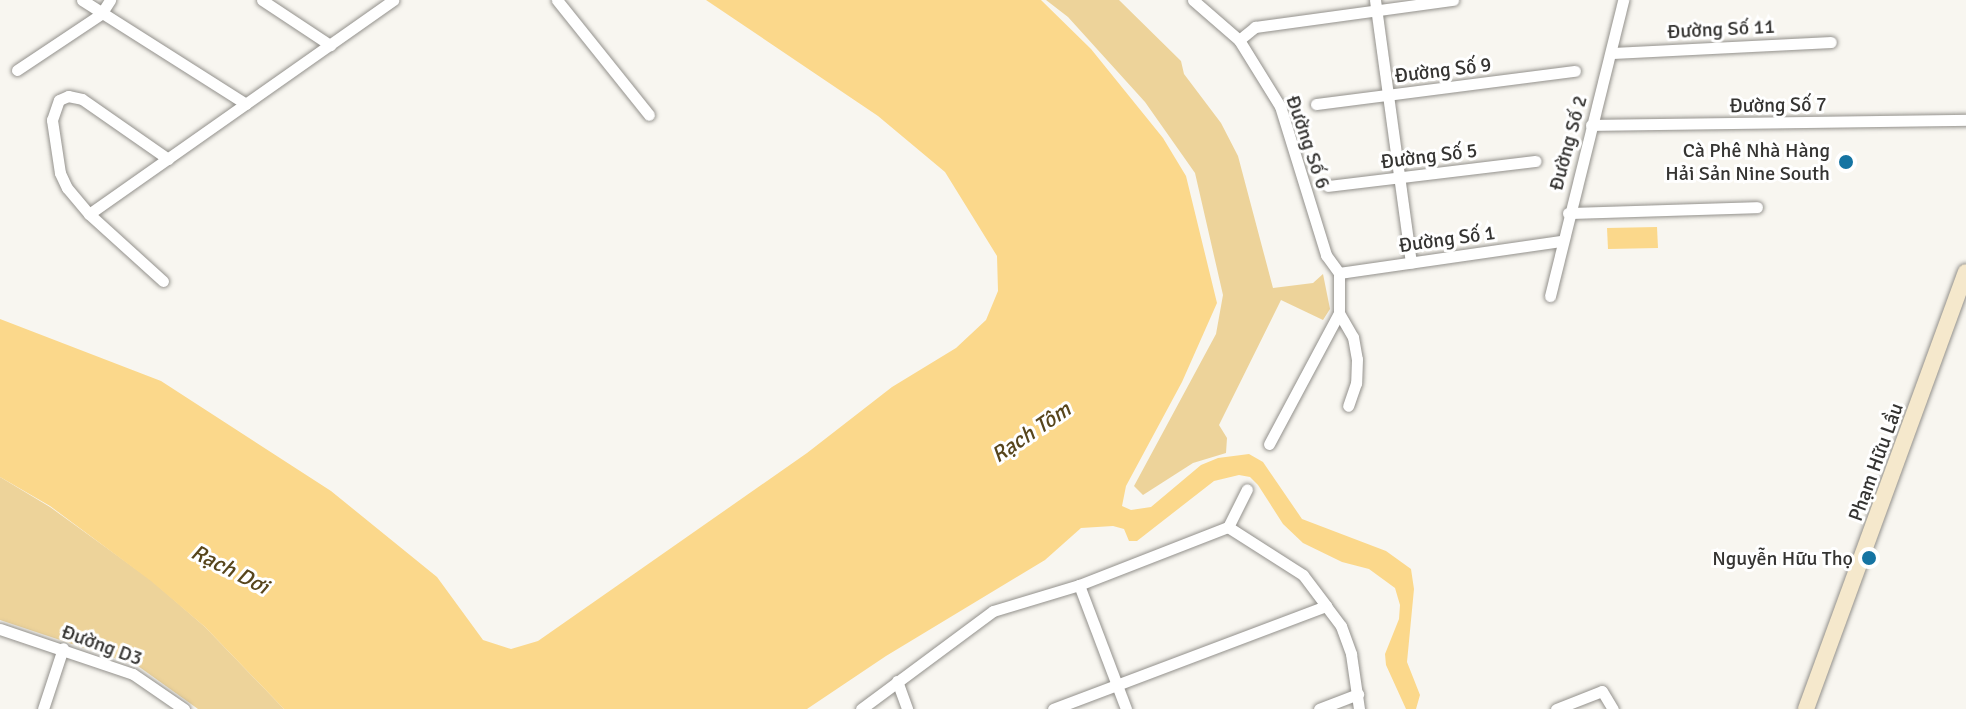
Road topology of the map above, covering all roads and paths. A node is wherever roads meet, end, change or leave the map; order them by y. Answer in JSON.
{"nodes":[{"id":1,"x":82,"y":0,"type":"edge"},
{"id":2,"x":110,"y":0,"type":"edge"},
{"id":3,"x":262,"y":0,"type":"edge"},
{"id":4,"x":393,"y":0,"type":"edge"},
{"id":5,"x":557,"y":0,"type":"edge"},
{"id":6,"x":1193,"y":0,"type":"edge"},
{"id":7,"x":1453,"y":0,"type":"edge"},
{"id":8,"x":1623,"y":0,"type":"edge"},
{"id":9,"x":1376,"y":5,"type":"edge"},
{"id":10,"x":101,"y":14,"type":"junction"},
{"id":11,"x":1239,"y":40,"type":"junction"},
{"id":12,"x":1831,"y":42,"type":"dead end"},
{"id":13,"x":330,"y":45,"type":"junction"},
{"id":14,"x":1613,"y":53,"type":"junction"},
{"id":15,"x":17,"y":70,"type":"dead end"},
{"id":16,"x":1575,"y":71,"type":"dead end"},
{"id":17,"x":1388,"y":95,"type":"junction"},
{"id":18,"x":246,"y":104,"type":"junction"},
{"id":19,"x":1316,"y":104,"type":"dead end"},
{"id":20,"x":649,"y":115,"type":"dead end"},
{"id":21,"x":1966,"y":120,"type":"edge"},
{"id":22,"x":1591,"y":125,"type":"junction"},
{"id":23,"x":168,"y":159,"type":"junction"},
{"id":24,"x":1535,"y":161,"type":"dead end"},
{"id":25,"x":1399,"y":178,"type":"junction"},
{"id":26,"x":1328,"y":186,"type":"dead end"},
{"id":27,"x":1757,"y":207,"type":"dead end"},
{"id":28,"x":1568,"y":213,"type":"junction"},
{"id":29,"x":89,"y":214,"type":"junction"},
{"id":30,"x":1561,"y":241,"type":"junction"},
{"id":31,"x":1411,"y":263,"type":"junction"},
{"id":32,"x":1966,"y":272,"type":"edge"},
{"id":33,"x":1339,"y":273,"type":"junction"},
{"id":34,"x":163,"y":281,"type":"dead end"},
{"id":35,"x":1550,"y":296,"type":"dead end"},
{"id":36,"x":1339,"y":313,"type":"junction"},
{"id":37,"x":1966,"y":314,"type":"edge"},
{"id":38,"x":1941,"y":340,"type":"junction"},
{"id":39,"x":1348,"y":406,"type":"dead end"},
{"id":40,"x":1269,"y":444,"type":"dead end"},
{"id":41,"x":1247,"y":489,"type":"dead end"},
{"id":42,"x":1228,"y":527,"type":"junction"},
{"id":43,"x":1079,"y":585,"type":"junction"},
{"id":44,"x":1326,"y":606,"type":"junction"},
{"id":45,"x":0,"y":629,"type":"edge"},
{"id":46,"x":63,"y":648,"type":"junction"},
{"id":47,"x":897,"y":681,"type":"junction"},
{"id":48,"x":1116,"y":685,"type":"junction"},
{"id":49,"x":1358,"y":694,"type":"junction"},
{"id":50,"x":43,"y":709,"type":"edge"},
{"id":51,"x":184,"y":709,"type":"edge"},
{"id":52,"x":861,"y":709,"type":"edge"},
{"id":53,"x":907,"y":709,"type":"edge"},
{"id":54,"x":1053,"y":709,"type":"edge"},
{"id":55,"x":1126,"y":709,"type":"edge"},
{"id":56,"x":1319,"y":709,"type":"edge"},
{"id":57,"x":1359,"y":709,"type":"edge"},
{"id":58,"x":1556,"y":709,"type":"edge"},
{"id":59,"x":1613,"y":709,"type":"edge"},
{"id":60,"x":1806,"y":709,"type":"edge"}],
"edges":[{"from":1,"to":10,"type":"street"},
{"from":2,"to":10,"type":"street"},
{"from":3,"to":13,"type":"street"},
{"from":4,"to":13,"type":"street"},
{"from":5,"to":20,"type":"street"},
{"from":6,"to":11,"type":"street","name":"Đường Số 6"},
{"from":7,"to":9,"type":"street"},
{"from":8,"to":14,"type":"street","name":"Đường Số 2"},
{"from":9,"to":11,"type":"street"},
{"from":9,"to":17,"type":"street"},
{"from":10,"to":15,"type":"street"},
{"from":10,"to":18,"type":"street"},
{"from":11,"to":33,"type":"street","name":"Đường Số 6"},
{"from":12,"to":14,"type":"street","name":"Đường Số 11"},
{"from":13,"to":18,"type":"street"},
{"from":14,"to":22,"type":"street","name":"Đường Số 2"},
{"from":16,"to":17,"type":"street","name":"Đường Số 9"},
{"from":17,"to":19,"type":"street","name":"Đường Số 9"},
{"from":17,"to":25,"type":"street"},
{"from":18,"to":23,"type":"street"},
{"from":21,"to":22,"type":"street","name":"Đường Số 7"},
{"from":22,"to":28,"type":"street","name":"Đường Số 2"},
{"from":23,"to":29,"type":"street"},
{"from":23,"to":29,"type":"street"},
{"from":24,"to":25,"type":"street","name":"Đường Số 5"},
{"from":25,"to":26,"type":"street","name":"Đường Số 5"},
{"from":25,"to":31,"type":"street"},
{"from":27,"to":28,"type":"street"},
{"from":28,"to":30,"type":"street","name":"Đường Số 2"},
{"from":29,"to":34,"type":"street"},
{"from":30,"to":31,"type":"street","name":"Đường Số 1"},
{"from":30,"to":35,"type":"street","name":"Đường Số 2"},
{"from":31,"to":33,"type":"street","name":"Đường Số 1"},
{"from":32,"to":38,"type":"main road","name":"Phạm Hữu Lầu"},
{"from":33,"to":36,"type":"street"},
{"from":36,"to":39,"type":"street"},
{"from":36,"to":40,"type":"street"},
{"from":37,"to":38,"type":"main road"},
{"from":38,"to":60,"type":"main road","name":"Phạm Hữu Lầu"},
{"from":41,"to":42,"type":"street"},
{"from":42,"to":43,"type":"street"},
{"from":42,"to":44,"type":"street"},
{"from":43,"to":47,"type":"street"},
{"from":43,"to":48,"type":"street"},
{"from":44,"to":48,"type":"street"},
{"from":44,"to":49,"type":"street"},
{"from":45,"to":46,"type":"street","name":"Đường D3"},
{"from":46,"to":50,"type":"street"},
{"from":46,"to":51,"type":"street","name":"Đường D3"},
{"from":47,"to":52,"type":"street"},
{"from":47,"to":53,"type":"street"},
{"from":48,"to":54,"type":"street"},
{"from":48,"to":55,"type":"street"},
{"from":49,"to":56,"type":"street"},
{"from":49,"to":57,"type":"street"},
{"from":58,"to":59,"type":"street"}]}
